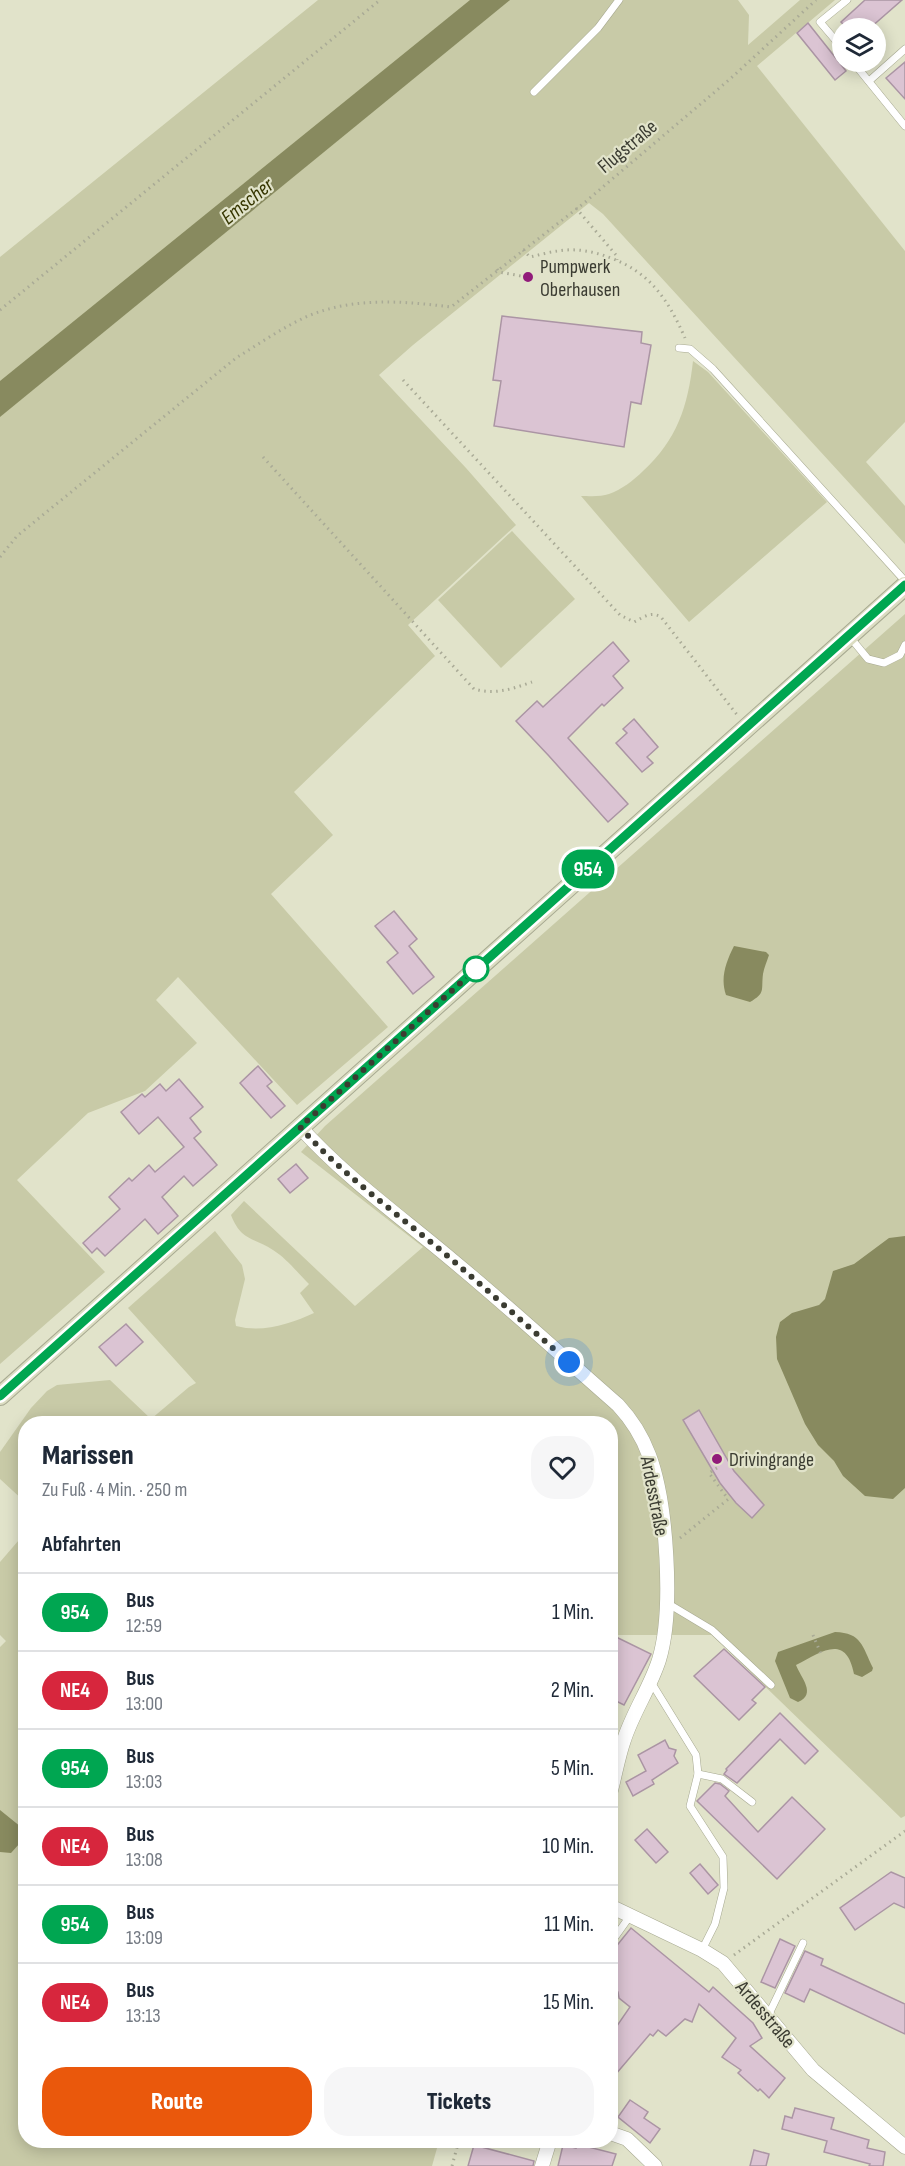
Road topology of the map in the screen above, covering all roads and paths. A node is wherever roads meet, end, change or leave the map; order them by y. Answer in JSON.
{"nodes":[{"id":1,"x":380,"y":0,"type":"edge"},
{"id":2,"x":619,"y":0,"type":"edge"},
{"id":3,"x":816,"y":0,"type":"edge"},
{"id":4,"x":847,"y":0,"type":"edge"},
{"id":5,"x":832,"y":36,"type":"edge"},
{"id":6,"x":905,"y":49,"type":"edge"},
{"id":7,"x":861,"y":72,"type":"edge"},
{"id":8,"x":869,"y":81,"type":"junction"},
{"id":9,"x":534,"y":92,"type":"dead end"},
{"id":10,"x":905,"y":126,"type":"edge"},
{"id":11,"x":576,"y":208,"type":"junction"},
{"id":12,"x":523,"y":250,"type":"junction"},
{"id":13,"x":617,"y":260,"type":"junction"},
{"id":14,"x":497,"y":269,"type":"junction"},
{"id":15,"x":532,"y":278,"type":"dead end"},
{"id":16,"x":0,"y":310,"type":"edge"},
{"id":17,"x":679,"y":348,"type":"dead end"},
{"id":18,"x":690,"y":349,"type":"junction"},
{"id":19,"x":403,"y":380,"type":"dead end"},
{"id":20,"x":263,"y":457,"type":"dead end"},
{"id":21,"x":0,"y":557,"type":"edge"},
{"id":22,"x":905,"y":581,"type":"edge"},
{"id":23,"x":905,"y":585,"type":"edge"},
{"id":24,"x":849,"y":636,"type":"junction"},
{"id":25,"x":905,"y":645,"type":"edge"},
{"id":26,"x":532,"y":682,"type":"dead end"},
{"id":27,"x":746,"y":727,"type":"junction"},
{"id":28,"x":300,"y":1127,"type":"junction"},
{"id":29,"x":0,"y":1396,"type":"edge"},
{"id":30,"x":717,"y":1468,"type":"dead end"},
{"id":31,"x":665,"y":1546,"type":"junction"},
{"id":32,"x":668,"y":1603,"type":"junction"},
{"id":33,"x":813,"y":1635,"type":"dead end"},
{"id":34,"x":821,"y":1654,"type":"dead end"},
{"id":35,"x":650,"y":1680,"type":"junction"},
{"id":36,"x":771,"y":1685,"type":"dead end"},
{"id":37,"x":618,"y":1763,"type":"edge"},
{"id":38,"x":699,"y":1774,"type":"junction"},
{"id":39,"x":752,"y":1802,"type":"dead end"},
{"id":40,"x":905,"y":1831,"type":"edge"},
{"id":41,"x":618,"y":1910,"type":"edge"},
{"id":42,"x":630,"y":1916,"type":"junction"},
{"id":43,"x":618,"y":1933,"type":"edge"},
{"id":44,"x":803,"y":1942,"type":"dead end"},
{"id":45,"x":702,"y":1950,"type":"junction"},
{"id":46,"x":723,"y":1963,"type":"junction"},
{"id":47,"x":768,"y":2016,"type":"junction"},
{"id":48,"x":618,"y":2136,"type":"edge"},
{"id":49,"x":905,"y":2147,"type":"edge"},
{"id":50,"x":457,"y":2148,"type":"edge"},
{"id":51,"x":548,"y":2148,"type":"edge"},
{"id":52,"x":452,"y":2166,"type":"edge"},
{"id":53,"x":542,"y":2166,"type":"edge"},
{"id":54,"x":655,"y":2166,"type":"edge"}],
"edges":[{"from":1,"to":16,"type":"path"},
{"from":2,"to":9,"type":"lane"},
{"from":3,"to":11,"type":"path","name":"Flugstraße"},
{"from":4,"to":5,"type":"lane"},
{"from":6,"to":8,"type":"lane"},
{"from":7,"to":8,"type":"lane"},
{"from":8,"to":10,"type":"lane"},
{"from":11,"to":12,"type":"path","name":"Flugstraße"},
{"from":11,"to":13,"type":"path"},
{"from":12,"to":13,"type":"path"},
{"from":12,"to":14,"type":"path","name":"Flugstraße"},
{"from":13,"to":18,"type":"path"},
{"from":14,"to":15,"type":"path"},
{"from":14,"to":21,"type":"path","name":"Flugstraße"},
{"from":17,"to":18,"type":"lane"},
{"from":18,"to":22,"type":"lane"},
{"from":19,"to":27,"type":"path"},
{"from":20,"to":26,"type":"path"},
{"from":23,"to":24,"type":"main road"},
{"from":24,"to":25,"type":"lane"},
{"from":24,"to":27,"type":"main road"},
{"from":27,"to":28,"type":"main road"},
{"from":28,"to":29,"type":"main road"},
{"from":28,"to":31,"type":"street","name":"Ardesstraße"},
{"from":30,"to":31,"type":"path"},
{"from":31,"to":32,"type":"street","name":"Ardesstraße"},
{"from":32,"to":35,"type":"street","name":"Ardesstraße"},
{"from":32,"to":36,"type":"lane"},
{"from":33,"to":34,"type":"path"},
{"from":35,"to":37,"type":"street","name":"Ardesstraße"},
{"from":35,"to":38,"type":"lane"},
{"from":38,"to":39,"type":"lane"},
{"from":38,"to":45,"type":"lane"},
{"from":40,"to":46,"type":"path"},
{"from":41,"to":42,"type":"street","name":"Ardesstraße"},
{"from":42,"to":43,"type":"lane"},
{"from":42,"to":45,"type":"street","name":"Ardesstraße"},
{"from":44,"to":47,"type":"lane"},
{"from":45,"to":46,"type":"street","name":"Ardesstraße"},
{"from":46,"to":47,"type":"street","name":"Ardesstraße"},
{"from":47,"to":49,"type":"street","name":"Ardesstraße"},
{"from":48,"to":54,"type":"street"},
{"from":50,"to":52,"type":"path"},
{"from":51,"to":53,"type":"street"}]}
